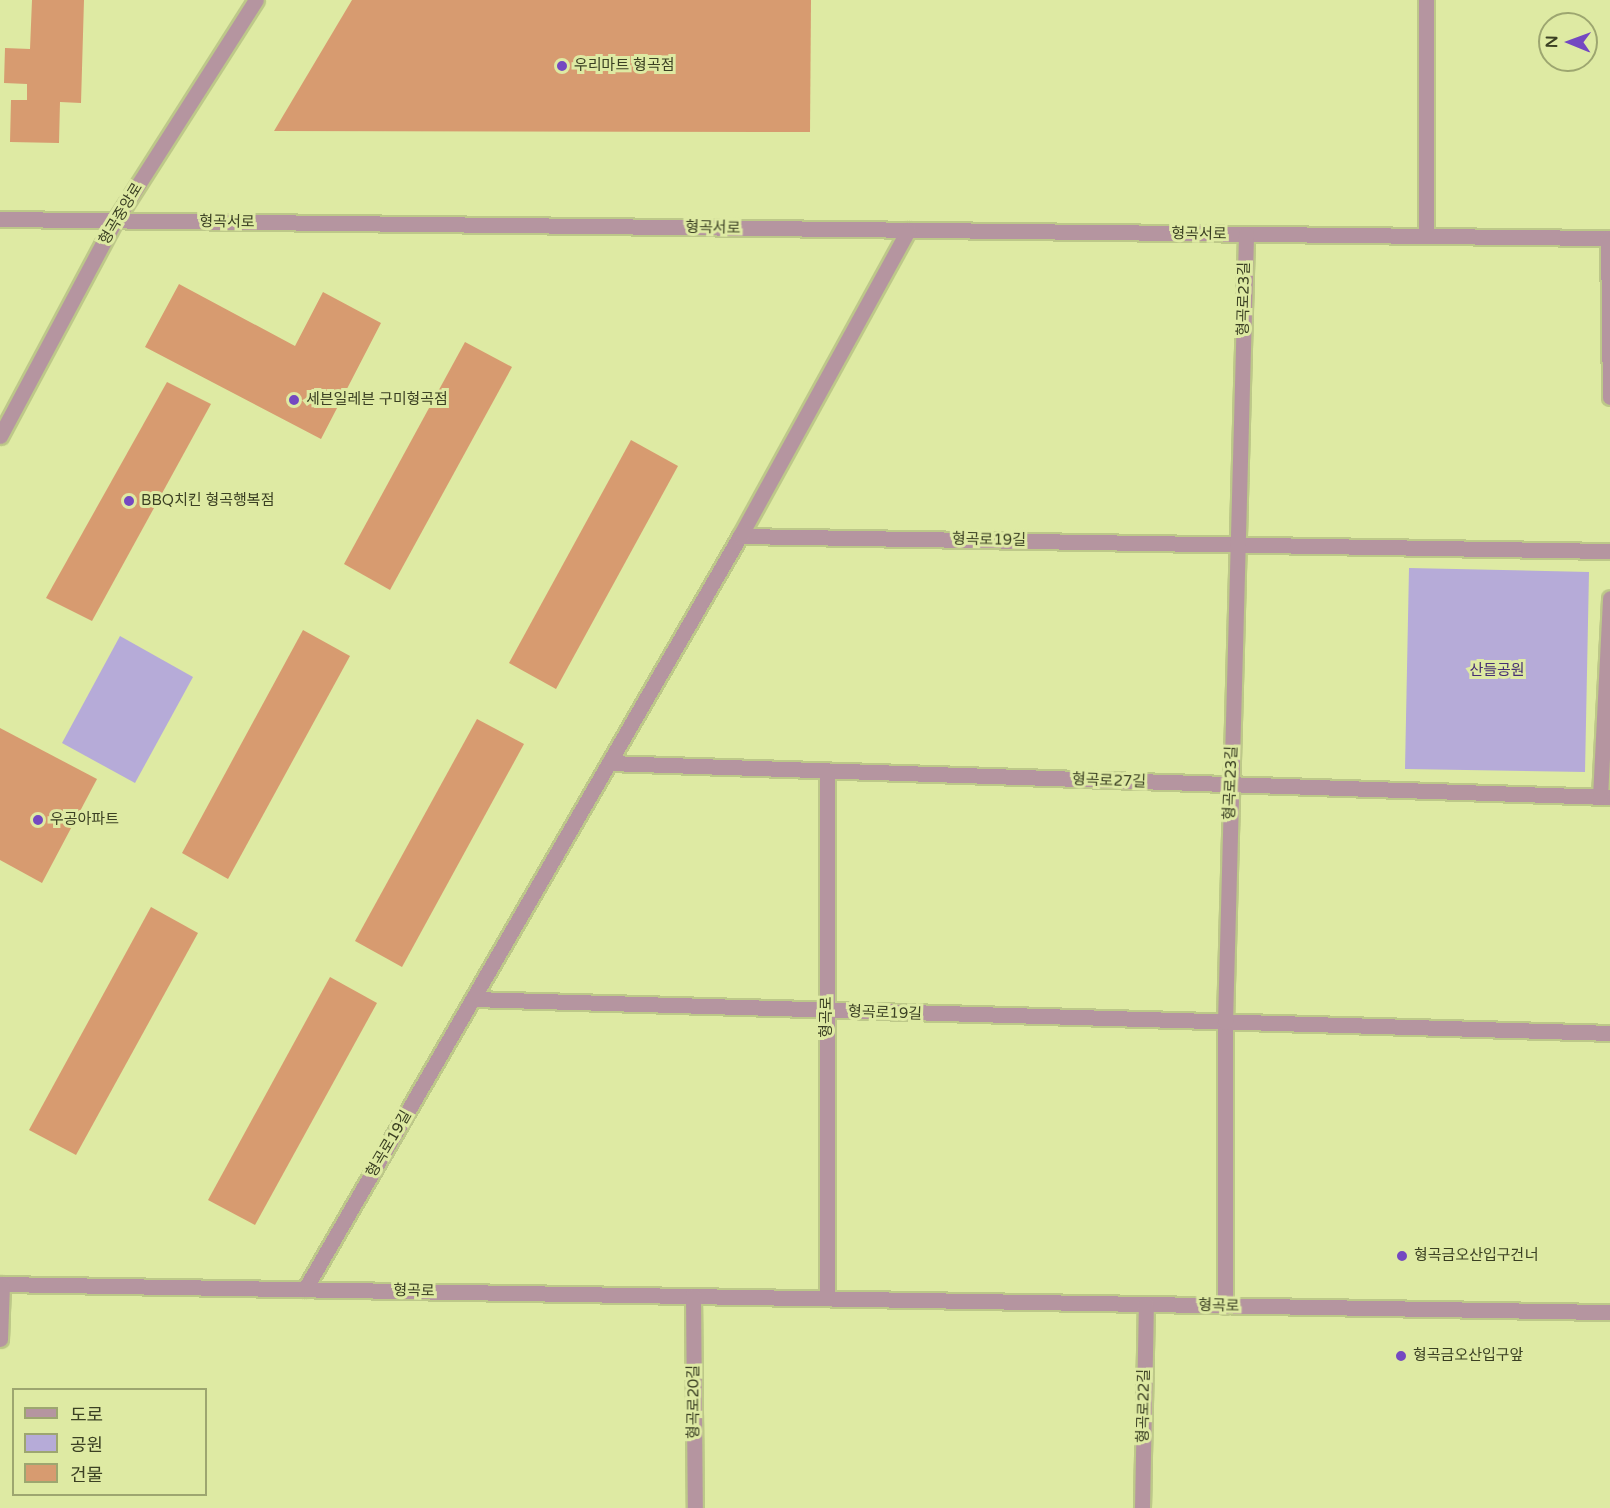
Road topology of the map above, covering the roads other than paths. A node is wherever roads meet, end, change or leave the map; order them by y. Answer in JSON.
{"nodes":[{"id":1,"x":256,"y":0,"type":"edge"},
{"id":2,"x":1426,"y":0,"type":"edge"},
{"id":3,"x":0,"y":219,"type":"edge"},
{"id":4,"x":116,"y":221,"type":"junction"},
{"id":5,"x":908,"y":230,"type":"junction"},
{"id":6,"x":1246,"y":234,"type":"junction"},
{"id":7,"x":1426,"y":236,"type":"junction"},
{"id":8,"x":1609,"y":238,"type":"edge"},
{"id":9,"x":1610,"y":397,"type":"edge"},
{"id":10,"x":0,"y":436,"type":"edge"},
{"id":11,"x":740,"y":536,"type":"junction"},
{"id":12,"x":1239,"y":544,"type":"junction"},
{"id":13,"x":1610,"y":551,"type":"edge"},
{"id":14,"x":1610,"y":598,"type":"edge"},
{"id":15,"x":609,"y":763,"type":"junction"},
{"id":16,"x":827,"y":772,"type":"junction"},
{"id":17,"x":1230,"y":785,"type":"junction"},
{"id":18,"x":1605,"y":797,"type":"edge"},
{"id":19,"x":472,"y":999,"type":"junction"},
{"id":20,"x":827,"y":1011,"type":"junction"},
{"id":21,"x":1225,"y":1022,"type":"junction"},
{"id":22,"x":1610,"y":1033,"type":"edge"},
{"id":23,"x":1,"y":1284,"type":"edge"},
{"id":24,"x":305,"y":1289,"type":"junction"},
{"id":25,"x":693,"y":1296,"type":"junction"},
{"id":26,"x":827,"y":1298,"type":"junction"},
{"id":27,"x":1146,"y":1304,"type":"junction"},
{"id":28,"x":1225,"y":1306,"type":"junction"},
{"id":29,"x":1610,"y":1312,"type":"edge"},
{"id":30,"x":0,"y":1339,"type":"edge"},
{"id":31,"x":694,"y":1508,"type":"edge"},
{"id":32,"x":1142,"y":1508,"type":"edge"}],
"edges":[{"from":1,"to":4,"type":"street","name":"형곡중앙로"},
{"from":2,"to":7,"type":"street"},
{"from":3,"to":4,"type":"street","name":"형곡서로"},
{"from":4,"to":5,"type":"street","name":"형곡서로"},
{"from":4,"to":10,"type":"street","name":"형곡중앙로"},
{"from":5,"to":6,"type":"street","name":"형곡서로"},
{"from":5,"to":11,"type":"street","name":"형곡로19길"},
{"from":6,"to":7,"type":"street","name":"형곡서로"},
{"from":6,"to":12,"type":"street","name":"형곡로23길"},
{"from":7,"to":8,"type":"street","name":"형곡서로"},
{"from":8,"to":9,"type":"street","name":"형곡서로"},
{"from":11,"to":12,"type":"street","name":"형곡로19길"},
{"from":11,"to":15,"type":"street","name":"형곡로19길"},
{"from":12,"to":13,"type":"street"},
{"from":12,"to":17,"type":"street","name":"형곡로23길"},
{"from":14,"to":18,"type":"street"},
{"from":15,"to":16,"type":"street","name":"형곡로27길"},
{"from":15,"to":19,"type":"street","name":"형곡로19길"},
{"from":16,"to":17,"type":"street","name":"형곡로27길"},
{"from":16,"to":20,"type":"street","name":"형곡로"},
{"from":17,"to":18,"type":"street","name":"형곡로27길"},
{"from":17,"to":21,"type":"street","name":"형곡로23길"},
{"from":19,"to":20,"type":"street","name":"형곡로19길"},
{"from":19,"to":24,"type":"street","name":"형곡로19길"},
{"from":20,"to":21,"type":"street","name":"형곡로19길"},
{"from":20,"to":26,"type":"street","name":"형곡로"},
{"from":21,"to":22,"type":"street"},
{"from":21,"to":28,"type":"street","name":"형곡로23길"},
{"from":23,"to":24,"type":"street","name":"형곡로"},
{"from":23,"to":30,"type":"street"},
{"from":24,"to":25,"type":"street","name":"형곡로"},
{"from":25,"to":26,"type":"street","name":"형곡로"},
{"from":25,"to":31,"type":"street","name":"형곡로20길"},
{"from":26,"to":27,"type":"street","name":"형곡로"},
{"from":27,"to":28,"type":"street","name":"형곡로"},
{"from":27,"to":32,"type":"street","name":"형곡로22길"},
{"from":28,"to":29,"type":"street","name":"형곡로"}]}
